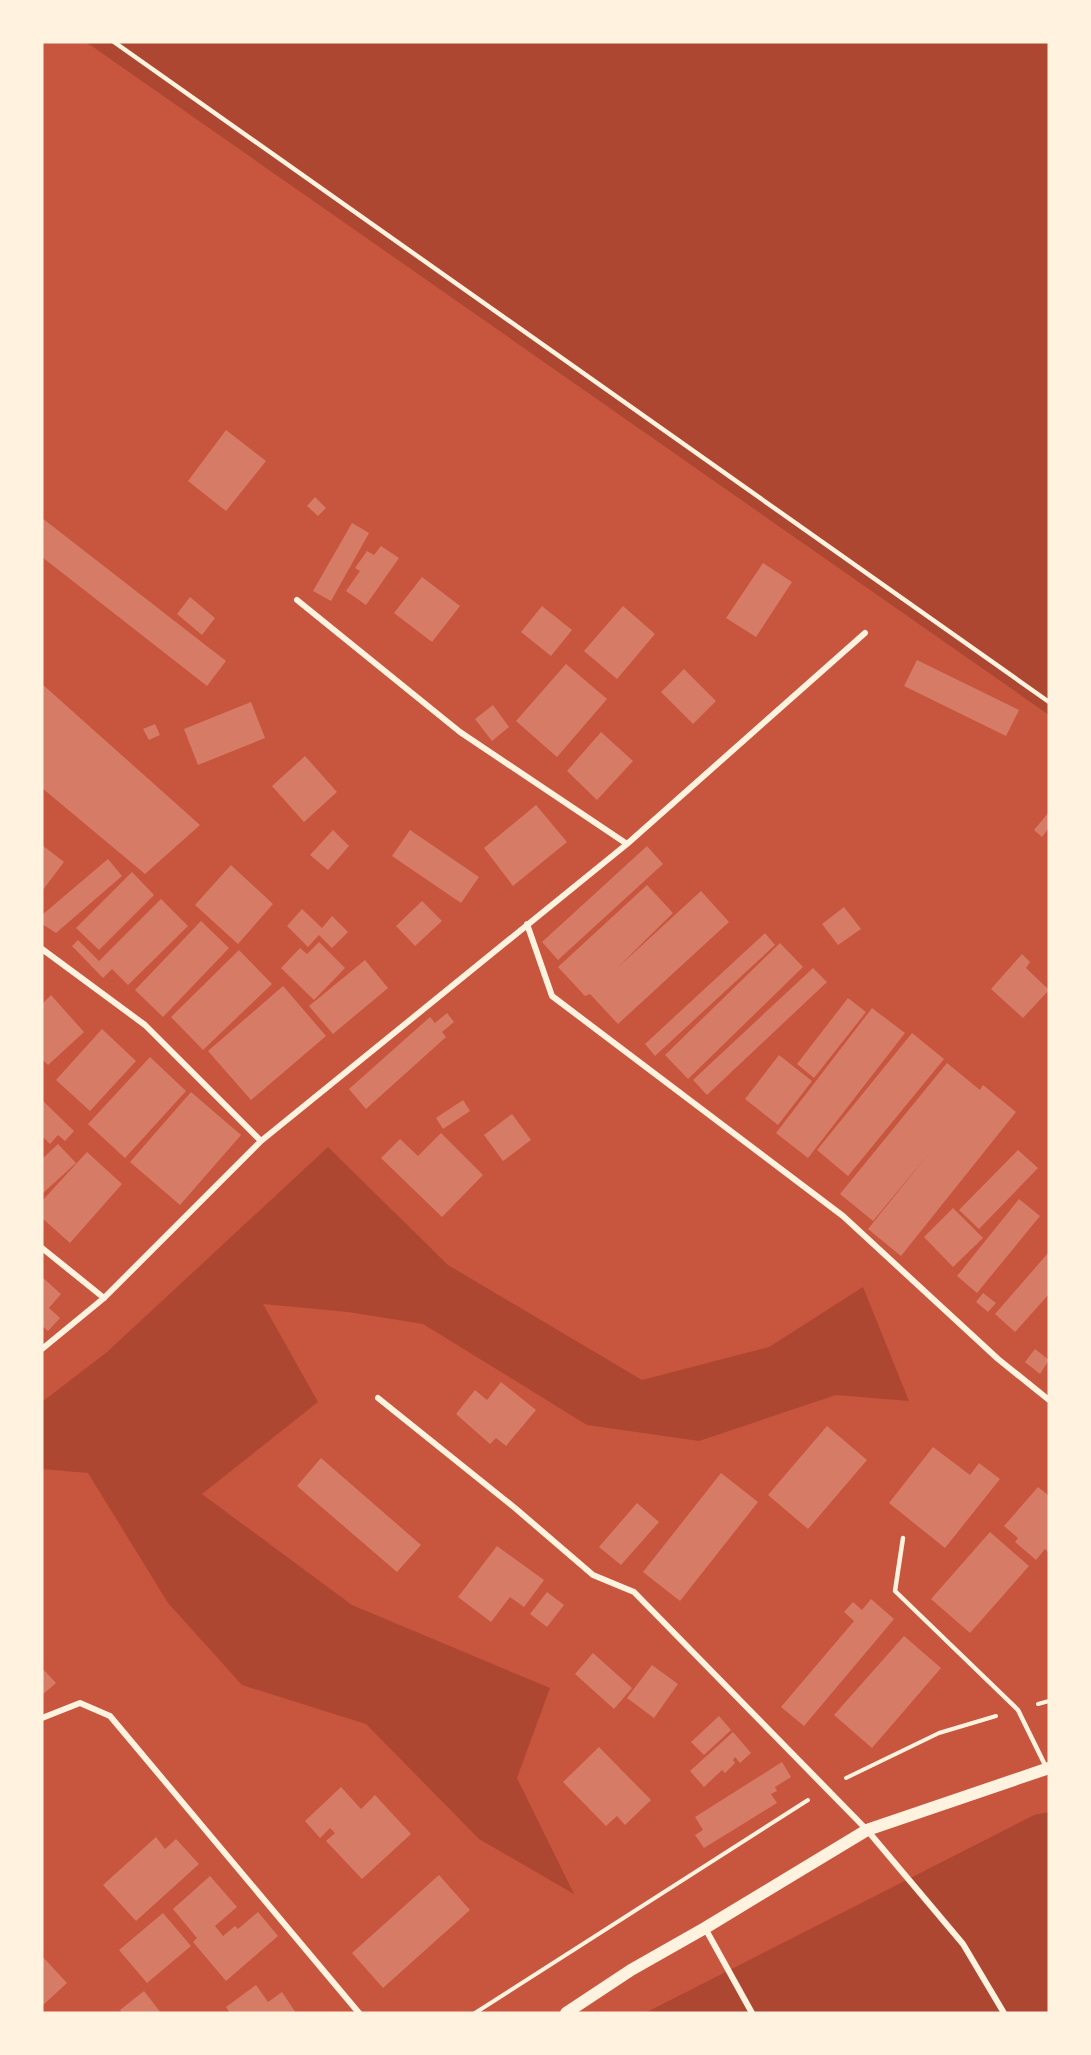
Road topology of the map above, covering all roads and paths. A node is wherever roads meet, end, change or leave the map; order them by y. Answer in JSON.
{"nodes":[{"id":1,"x":114,"y":42,"type":"edge"},
{"id":2,"x":297,"y":600,"type":"dead end"},
{"id":3,"x":865,"y":633,"type":"dead end"},
{"id":4,"x":1049,"y":702,"type":"edge"},
{"id":5,"x":627,"y":844,"type":"junction"},
{"id":6,"x":527,"y":924,"type":"junction"},
{"id":7,"x":42,"y":949,"type":"edge"},
{"id":8,"x":261,"y":1141,"type":"junction"},
{"id":9,"x":42,"y":1248,"type":"edge"},
{"id":10,"x":104,"y":1298,"type":"junction"},
{"id":11,"x":42,"y":1349,"type":"edge"},
{"id":12,"x":378,"y":1398,"type":"dead end"},
{"id":13,"x":1049,"y":1400,"type":"edge"},
{"id":14,"x":903,"y":1538,"type":"dead end"},
{"id":15,"x":1049,"y":1701,"type":"edge"},
{"id":16,"x":1018,"y":1710,"type":"junction"},
{"id":17,"x":42,"y":1718,"type":"edge"},
{"id":18,"x":1048,"y":1769,"type":"edge"},
{"id":19,"x":825,"y":1789,"type":"junction"},
{"id":20,"x":867,"y":1830,"type":"junction"},
{"id":21,"x":705,"y":1928,"type":"junction"},
{"id":22,"x":359,"y":2013,"type":"edge"},
{"id":23,"x":475,"y":2013,"type":"edge"},
{"id":24,"x":566,"y":2013,"type":"edge"},
{"id":25,"x":752,"y":2013,"type":"edge"},
{"id":26,"x":1004,"y":2013,"type":"edge"}],
"edges":[{"from":1,"to":4,"type":"lane"},
{"from":2,"to":5,"type":"street"},
{"from":3,"to":5,"type":"street"},
{"from":5,"to":6,"type":"street"},
{"from":6,"to":8,"type":"street"},
{"from":6,"to":13,"type":"street"},
{"from":7,"to":8,"type":"street"},
{"from":8,"to":10,"type":"street"},
{"from":9,"to":10,"type":"street"},
{"from":10,"to":11,"type":"street"},
{"from":12,"to":19,"type":"street"},
{"from":14,"to":16,"type":"lane"},
{"from":15,"to":16,"type":"path"},
{"from":16,"to":18,"type":"lane"},
{"from":16,"to":19,"type":"path"},
{"from":17,"to":22,"type":"street"},
{"from":18,"to":20,"type":"main road"},
{"from":19,"to":20,"type":"street"},
{"from":19,"to":23,"type":"path"},
{"from":20,"to":21,"type":"main road"},
{"from":20,"to":26,"type":"street"},
{"from":21,"to":24,"type":"main road"},
{"from":21,"to":25,"type":"street"}]}
